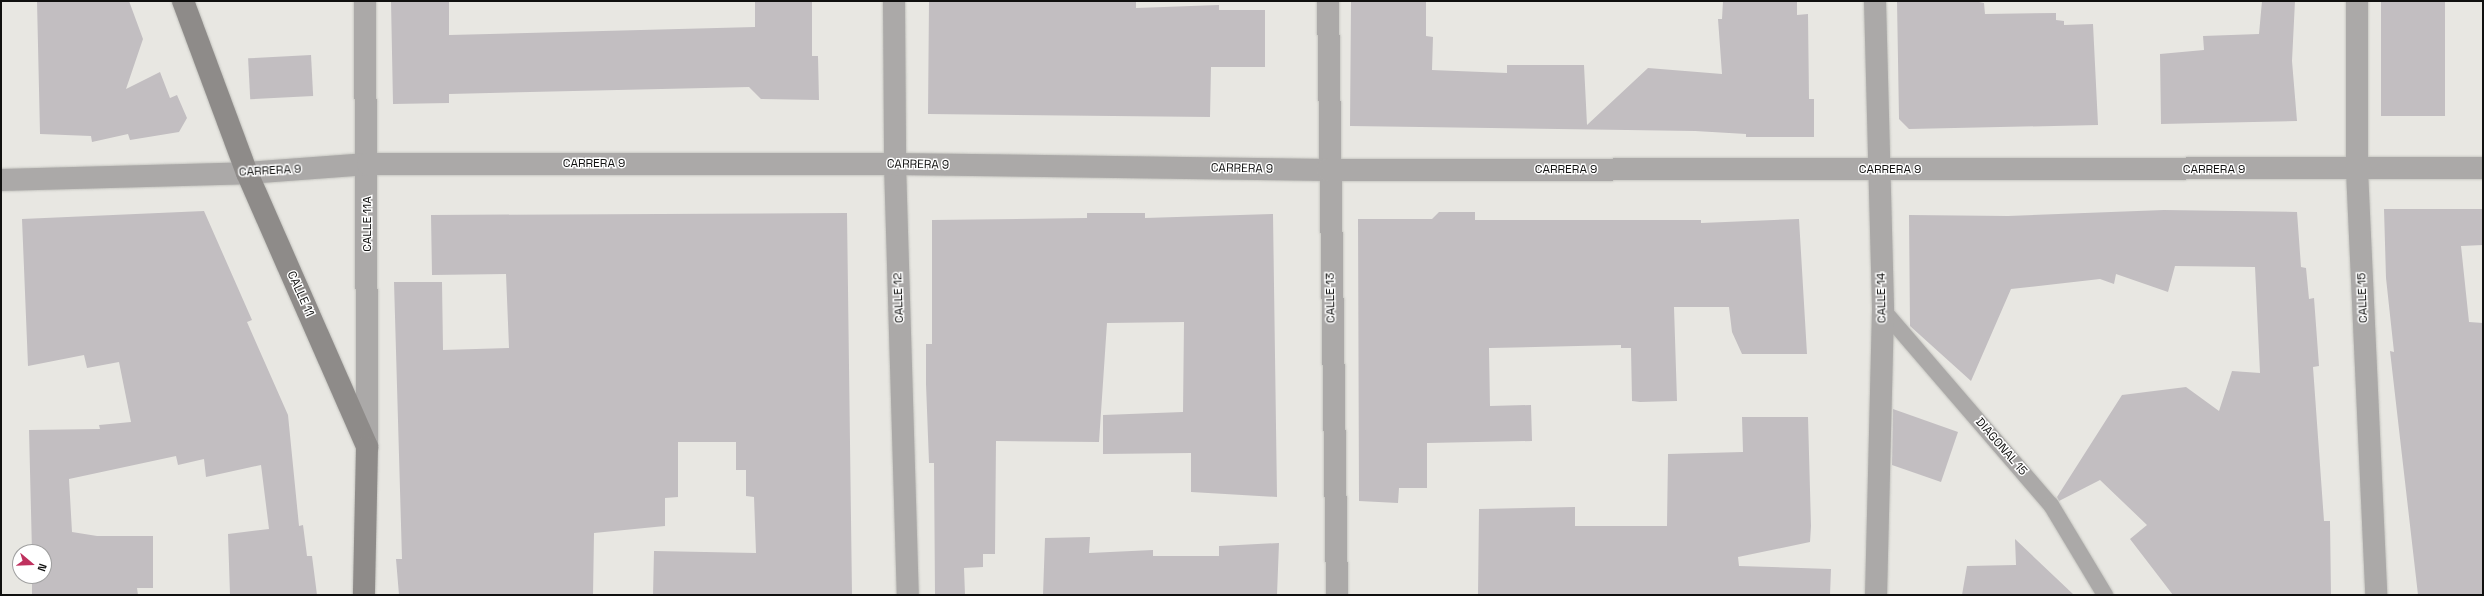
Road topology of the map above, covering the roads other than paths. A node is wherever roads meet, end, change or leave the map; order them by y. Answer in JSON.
{"nodes":[{"id":1,"x":183,"y":1,"type":"edge"},
{"id":2,"x":365,"y":1,"type":"edge"},
{"id":3,"x":894,"y":1,"type":"edge"},
{"id":4,"x":1328,"y":1,"type":"edge"},
{"id":5,"x":1875,"y":1,"type":"edge"},
{"id":6,"x":2356,"y":1,"type":"edge"},
{"id":7,"x":368,"y":164,"type":"junction"},
{"id":8,"x":895,"y":164,"type":"junction"},
{"id":9,"x":2483,"y":168,"type":"edge"},
{"id":10,"x":1328,"y":170,"type":"junction"},
{"id":11,"x":1880,"y":170,"type":"junction"},
{"id":12,"x":2357,"y":170,"type":"junction"},
{"id":13,"x":247,"y":172,"type":"junction"},
{"id":14,"x":1,"y":180,"type":"edge"},
{"id":15,"x":1883,"y":310,"type":"junction"},
{"id":16,"x":367,"y":447,"type":"junction"},
{"id":17,"x":364,"y":595,"type":"edge"},
{"id":18,"x":908,"y":595,"type":"edge"},
{"id":19,"x":1338,"y":595,"type":"edge"},
{"id":20,"x":1876,"y":595,"type":"edge"},
{"id":21,"x":2105,"y":595,"type":"edge"},
{"id":22,"x":2376,"y":595,"type":"edge"}],
"edges":[{"from":1,"to":13,"type":"main road","name":"CALLE 11"},
{"from":2,"to":7,"type":"street","name":"CALLE 11A"},
{"from":3,"to":8,"type":"street","name":"CALLE 12"},
{"from":4,"to":10,"type":"street","name":"CALLE 13"},
{"from":5,"to":11,"type":"street","name":"CALLE 14"},
{"from":6,"to":12,"type":"street","name":"CALLE 15"},
{"from":7,"to":8,"type":"street","name":"CARRERA 9"},
{"from":7,"to":13,"type":"street","name":"CARRERA 9"},
{"from":7,"to":16,"type":"street","name":"CALLE 11A"},
{"from":8,"to":10,"type":"street","name":"CARRERA 9"},
{"from":8,"to":18,"type":"street","name":"CALLE 12"},
{"from":9,"to":12,"type":"street","name":"CARRERA 9"},
{"from":10,"to":11,"type":"street","name":"CARRERA 9"},
{"from":10,"to":19,"type":"street","name":"CALLE 13"},
{"from":11,"to":12,"type":"street","name":"CARRERA 9"},
{"from":11,"to":15,"type":"street","name":"CALLE 14"},
{"from":12,"to":22,"type":"street","name":"CALLE 15"},
{"from":13,"to":14,"type":"street","name":"CARRERA 9"},
{"from":13,"to":16,"type":"main road","name":"CALLE 11"},
{"from":15,"to":20,"type":"street","name":"CALLE 14"},
{"from":15,"to":21,"type":"lane","name":"DIAGONAL 15"},
{"from":16,"to":17,"type":"main road","name":"CALLE 11"}]}
